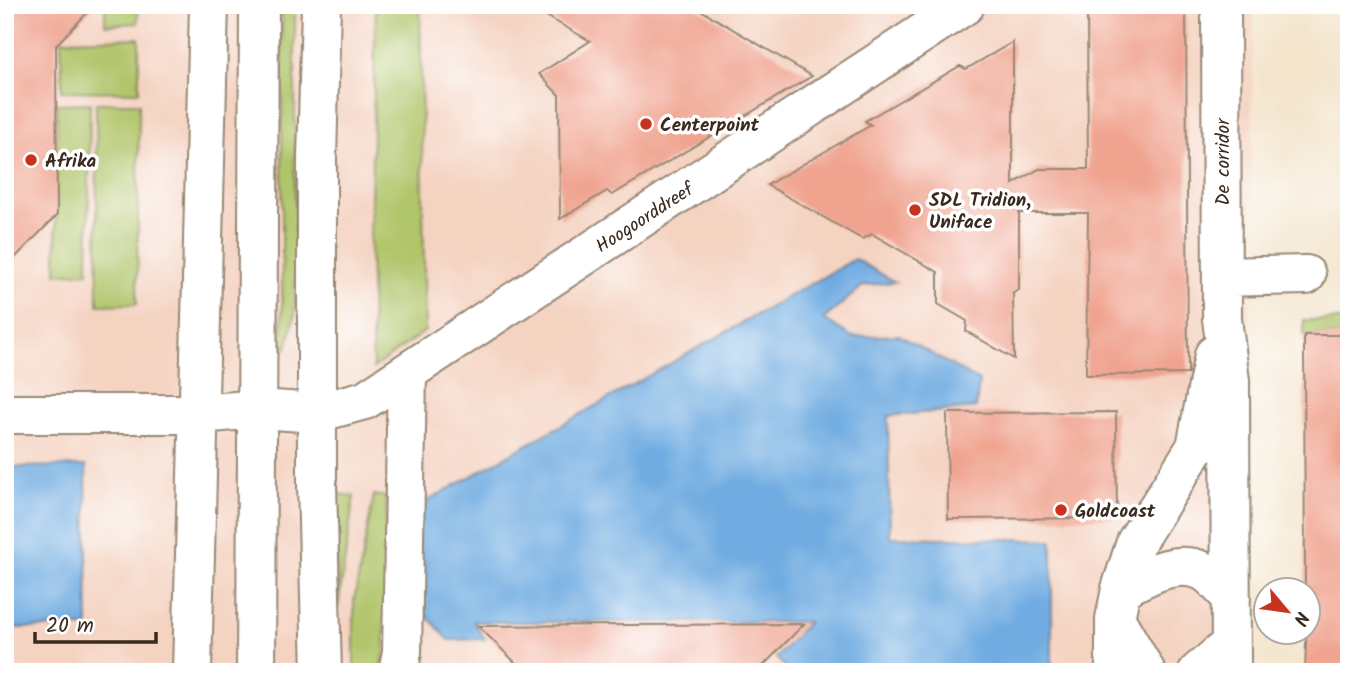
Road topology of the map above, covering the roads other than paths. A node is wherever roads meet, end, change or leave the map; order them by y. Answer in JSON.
{"nodes":[{"id":1,"x":209,"y":5,"type":"edge"},
{"id":2,"x":259,"y":5,"type":"edge"},
{"id":3,"x":321,"y":5,"type":"edge"},
{"id":4,"x":965,"y":5,"type":"edge"},
{"id":5,"x":1221,"y":5,"type":"edge"},
{"id":6,"x":1306,"y":275,"type":"dead end"},
{"id":7,"x":1222,"y":276,"type":"junction"},
{"id":8,"x":1222,"y":319,"type":"junction"},
{"id":9,"x":407,"y":373,"type":"junction"},
{"id":10,"x":259,"y":409,"type":"junction"},
{"id":11,"x":317,"y":413,"type":"junction"},
{"id":12,"x":5,"y":414,"type":"edge"},
{"id":13,"x":199,"y":414,"type":"junction"},
{"id":14,"x":1231,"y":597,"type":"junction"},
{"id":15,"x":1118,"y":604,"type":"junction"},
{"id":16,"x":1231,"y":658,"type":"edge"},
{"id":17,"x":407,"y":665,"type":"edge"},
{"id":18,"x":192,"y":672,"type":"edge"},
{"id":19,"x":256,"y":672,"type":"edge"},
{"id":20,"x":322,"y":672,"type":"edge"},
{"id":21,"x":1115,"y":672,"type":"edge"},
{"id":22,"x":1146,"y":672,"type":"edge"},
{"id":23,"x":1198,"y":672,"type":"edge"}],
"edges":[{"from":1,"to":13,"type":"street"},
{"from":2,"to":10,"type":"street"},
{"from":3,"to":11,"type":"street"},
{"from":4,"to":9,"type":"street","name":"Hoogoorddreef"},
{"from":5,"to":7,"type":"street","name":"De corridor"},
{"from":6,"to":7,"type":"street"},
{"from":7,"to":8,"type":"street","name":"De corridor"},
{"from":8,"to":14,"type":"street","name":"De corridor"},
{"from":8,"to":15,"type":"street","name":"De corridor"},
{"from":9,"to":11,"type":"street","name":"Hoogoorddreef"},
{"from":9,"to":17,"type":"street"},
{"from":10,"to":11,"type":"street","name":"Hoogoorddreef"},
{"from":10,"to":13,"type":"street","name":"Hoogoorddreef"},
{"from":10,"to":19,"type":"street"},
{"from":11,"to":20,"type":"street"},
{"from":12,"to":13,"type":"street","name":"Hoogoorddreef"},
{"from":13,"to":18,"type":"street"},
{"from":14,"to":15,"type":"street"},
{"from":14,"to":16,"type":"street","name":"De corridor"},
{"from":15,"to":21,"type":"street","name":"De corridor"},
{"from":15,"to":22,"type":"street"},
{"from":16,"to":23,"type":"street"}]}
